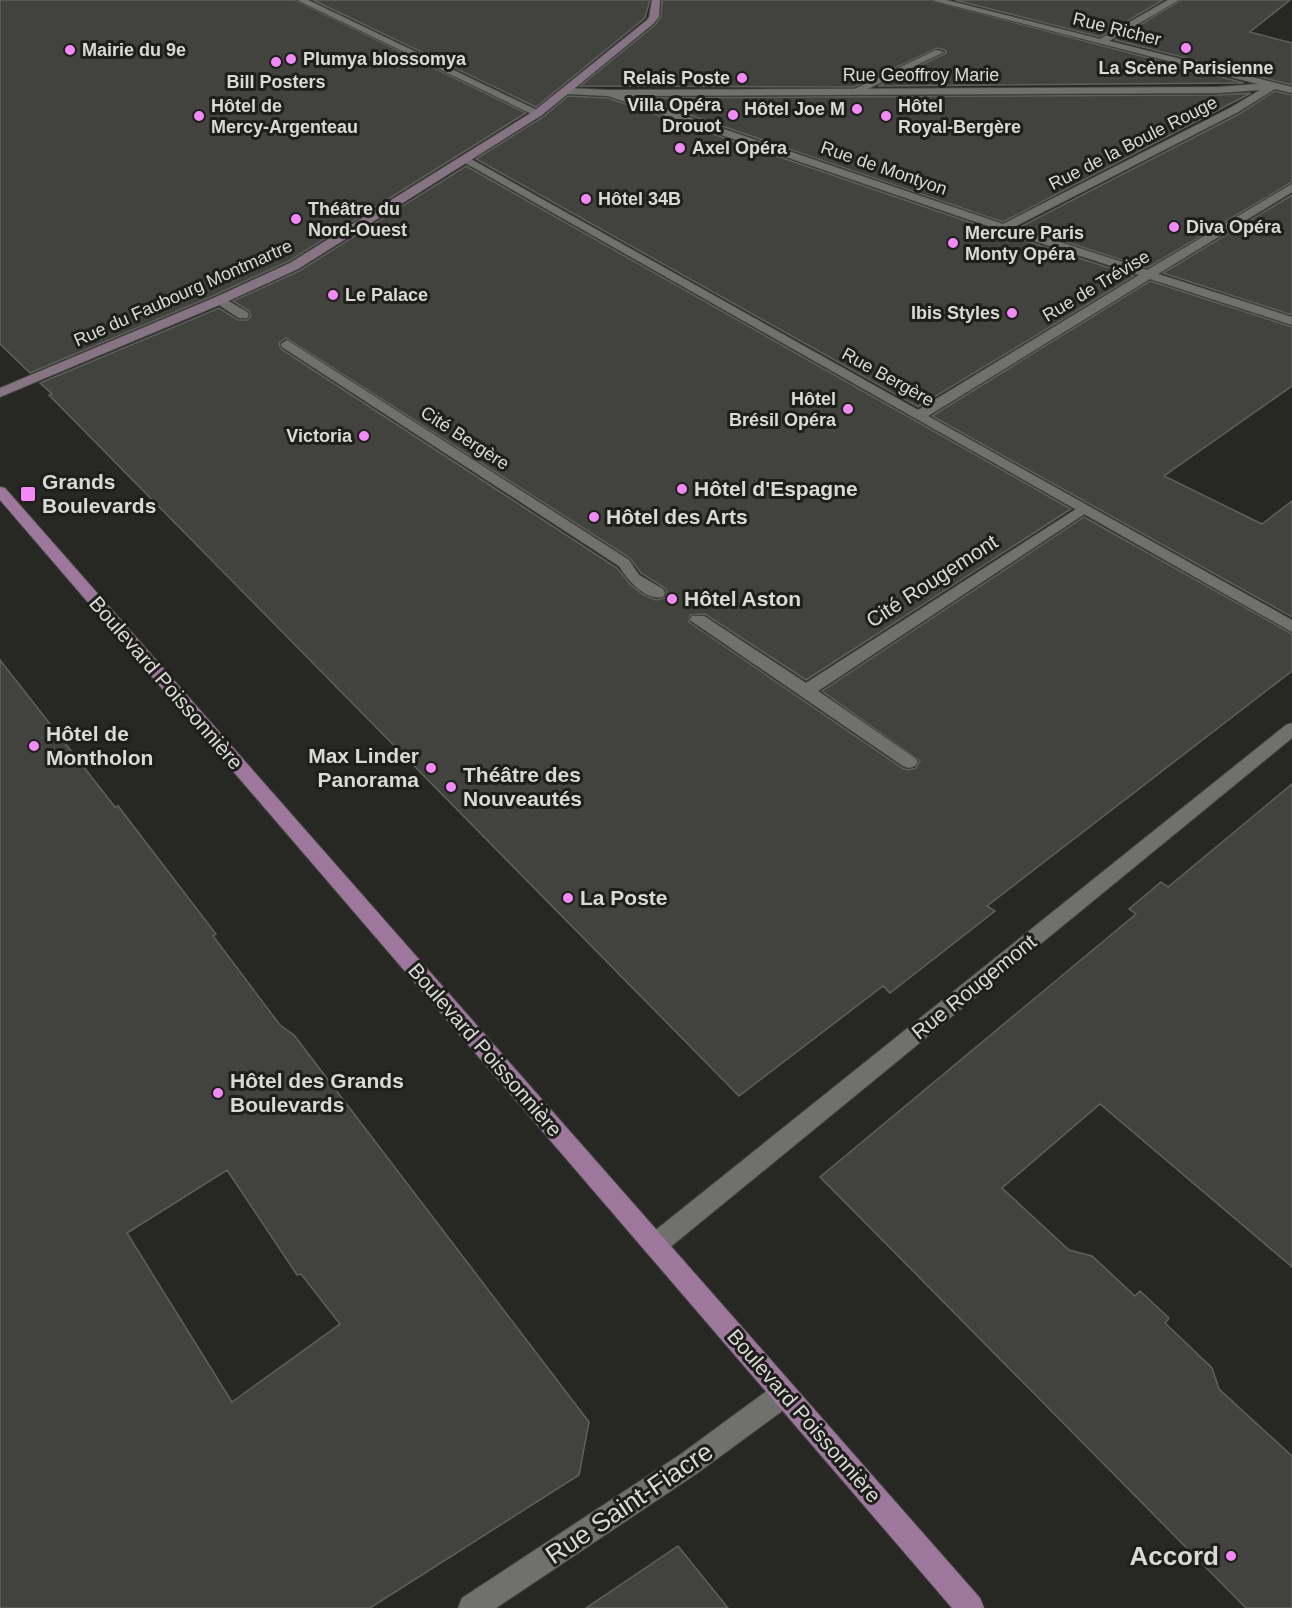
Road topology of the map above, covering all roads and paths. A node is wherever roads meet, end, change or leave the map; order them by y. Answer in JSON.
{"nodes":[{"id":1,"x":301,"y":0,"type":"edge"},
{"id":2,"x":656,"y":0,"type":"edge"},
{"id":3,"x":934,"y":0,"type":"edge"},
{"id":4,"x":1175,"y":0,"type":"edge"},
{"id":5,"x":1101,"y":42,"type":"junction"},
{"id":6,"x":939,"y":52,"type":"dead end"},
{"id":7,"x":1276,"y":86,"type":"junction"},
{"id":8,"x":1292,"y":90,"type":"edge"},
{"id":9,"x":567,"y":91,"type":"junction"},
{"id":10,"x":853,"y":92,"type":"junction"},
{"id":11,"x":609,"y":93,"type":"junction"},
{"id":12,"x":538,"y":113,"type":"junction"},
{"id":13,"x":465,"y":160,"type":"junction"},
{"id":14,"x":1292,"y":188,"type":"edge"},
{"id":15,"x":1004,"y":228,"type":"junction"},
{"id":16,"x":1148,"y":275,"type":"junction"},
{"id":17,"x":220,"y":300,"type":"junction"},
{"id":18,"x":243,"y":315,"type":"dead end"},
{"id":19,"x":1292,"y":321,"type":"edge"},
{"id":20,"x":287,"y":344,"type":"dead end"},
{"id":21,"x":0,"y":393,"type":"edge"},
{"id":22,"x":919,"y":415,"type":"junction"},
{"id":23,"x":0,"y":491,"type":"edge"},
{"id":24,"x":1084,"y":508,"type":"junction"},
{"id":25,"x":657,"y":593,"type":"dead end"},
{"id":26,"x":698,"y":620,"type":"dead end"},
{"id":27,"x":1292,"y":627,"type":"edge"},
{"id":28,"x":806,"y":691,"type":"junction"},
{"id":29,"x":1292,"y":729,"type":"edge"},
{"id":30,"x":909,"y":762,"type":"dead end"},
{"id":31,"x":655,"y":1245,"type":"junction"},
{"id":32,"x":784,"y":1394,"type":"junction"},
{"id":33,"x":472,"y":1608,"type":"edge"},
{"id":34,"x":970,"y":1608,"type":"edge"}],
"edges":[{"from":1,"to":12,"type":"street"},
{"from":2,"to":9,"type":"street","name":"Rue du Faubourg Montmartre"},
{"from":3,"to":5,"type":"street","name":"Rue Richer"},
{"from":4,"to":5,"type":"street"},
{"from":5,"to":7,"type":"street","name":"Rue Richer"},
{"from":6,"to":10,"type":"street"},
{"from":7,"to":8,"type":"street","name":"Rue Richer"},
{"from":7,"to":10,"type":"street","name":"Rue Geoffroy Marie"},
{"from":7,"to":15,"type":"street","name":"Rue de la Boule Rouge"},
{"from":9,"to":11,"type":"street","name":"Rue Geoffroy Marie"},
{"from":9,"to":12,"type":"street","name":"Rue du Faubourg Montmartre"},
{"from":10,"to":11,"type":"street","name":"Rue Geoffroy Marie"},
{"from":11,"to":15,"type":"street","name":"Rue de Montyon"},
{"from":12,"to":13,"type":"street","name":"Rue du Faubourg Montmartre"},
{"from":13,"to":17,"type":"street","name":"Rue du Faubourg Montmartre"},
{"from":13,"to":22,"type":"street","name":"Rue Bergère"},
{"from":14,"to":16,"type":"street","name":"Rue de Trévise"},
{"from":15,"to":16,"type":"street","name":"Rue de Montyon"},
{"from":16,"to":19,"type":"street","name":"Rue de Montyon"},
{"from":16,"to":22,"type":"street","name":"Rue de Trévise"},
{"from":17,"to":18,"type":"street"},
{"from":17,"to":21,"type":"street","name":"Rue du Faubourg Montmartre"},
{"from":20,"to":25,"type":"street","name":"Cité Bergère"},
{"from":22,"to":24,"type":"street","name":"Rue Bergère"},
{"from":23,"to":31,"type":"main road","name":"Boulevard Poissonnière"},
{"from":24,"to":27,"type":"street","name":"Rue Bergère"},
{"from":24,"to":28,"type":"street","name":"Cité Rougemont"},
{"from":26,"to":28,"type":"street"},
{"from":28,"to":30,"type":"street"},
{"from":29,"to":31,"type":"street","name":"Rue Rougemont"},
{"from":31,"to":32,"type":"main road","name":"Boulevard Poissonnière"},
{"from":32,"to":33,"type":"street","name":"Rue Saint-Fiacre"},
{"from":32,"to":34,"type":"main road","name":"Boulevard Poissonnière"}]}
